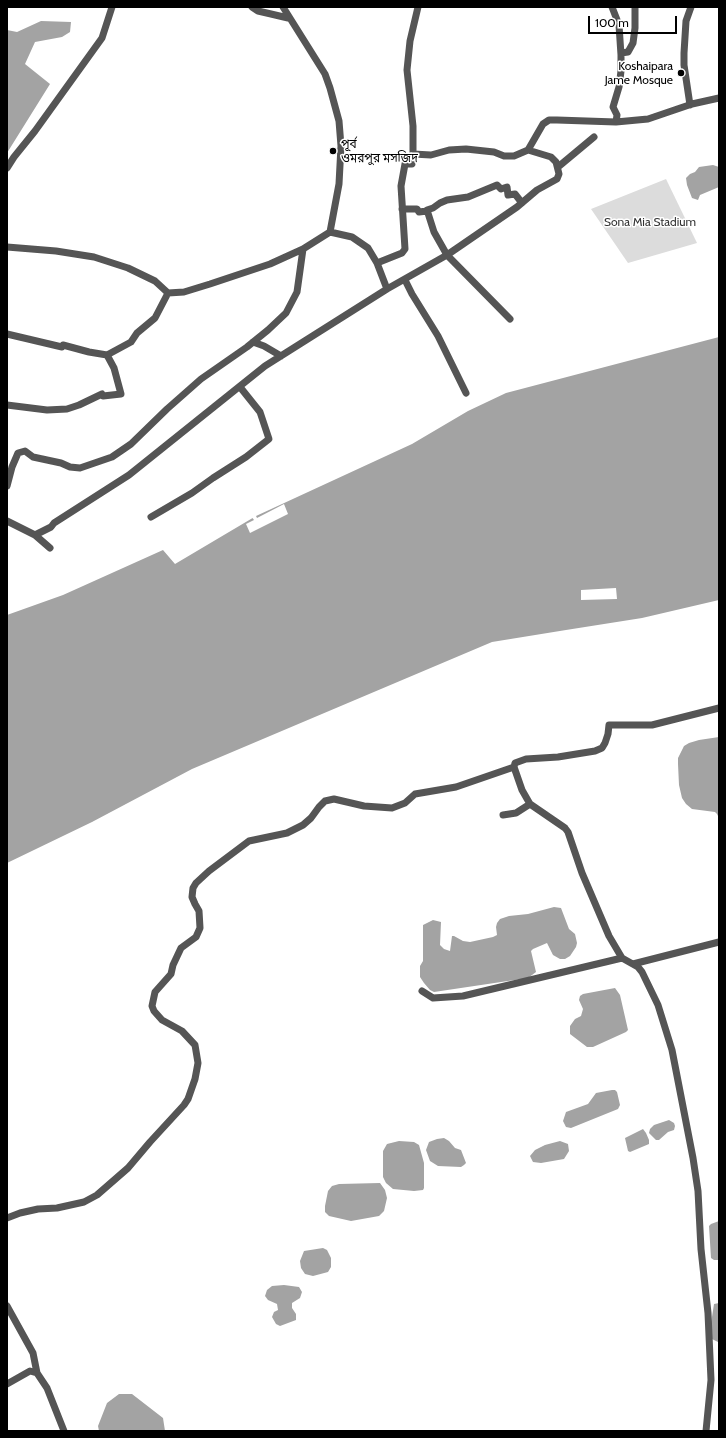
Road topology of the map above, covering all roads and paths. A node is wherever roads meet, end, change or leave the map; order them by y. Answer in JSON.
{"nodes":[{"id":1,"x":112,"y":7,"type":"edge"},
{"id":2,"x":252,"y":7,"type":"edge"},
{"id":3,"x":283,"y":7,"type":"edge"},
{"id":4,"x":418,"y":7,"type":"edge"},
{"id":5,"x":612,"y":7,"type":"edge"},
{"id":6,"x":635,"y":7,"type":"edge"},
{"id":7,"x":691,"y":7,"type":"edge"},
{"id":8,"x":288,"y":18,"type":"junction"},
{"id":9,"x":621,"y":53,"type":"junction"},
{"id":10,"x":719,"y":98,"type":"edge"},
{"id":11,"x":690,"y":105,"type":"junction"},
{"id":12,"x":616,"y":122,"type":"junction"},
{"id":13,"x":594,"y":137,"type":"dead end"},
{"id":14,"x":413,"y":150,"type":"junction"},
{"id":15,"x":528,"y":150,"type":"junction"},
{"id":16,"x":558,"y":167,"type":"junction"},
{"id":17,"x":7,"y":168,"type":"edge"},
{"id":18,"x":522,"y":202,"type":"junction"},
{"id":19,"x":402,"y":210,"type":"junction"},
{"id":20,"x":427,"y":210,"type":"junction"},
{"id":21,"x":330,"y":232,"type":"junction"},
{"id":22,"x":7,"y":247,"type":"edge"},
{"id":23,"x":303,"y":249,"type":"junction"},
{"id":24,"x":447,"y":255,"type":"junction"},
{"id":25,"x":377,"y":263,"type":"junction"},
{"id":26,"x":405,"y":280,"type":"junction"},
{"id":27,"x":387,"y":289,"type":"junction"},
{"id":28,"x":168,"y":293,"type":"junction"},
{"id":29,"x":510,"y":319,"type":"dead end"},
{"id":30,"x":7,"y":334,"type":"edge"},
{"id":31,"x":253,"y":342,"type":"junction"},
{"id":32,"x":107,"y":355,"type":"junction"},
{"id":33,"x":282,"y":356,"type":"junction"},
{"id":34,"x":240,"y":387,"type":"junction"},
{"id":35,"x":466,"y":394,"type":"dead end"},
{"id":36,"x":7,"y":405,"type":"edge"},
{"id":37,"x":7,"y":486,"type":"edge"},
{"id":38,"x":151,"y":517,"type":"dead end"},
{"id":39,"x":7,"y":521,"type":"edge"},
{"id":40,"x":35,"y":535,"type":"junction"},
{"id":41,"x":50,"y":548,"type":"dead end"},
{"id":42,"x":719,"y":708,"type":"edge"},
{"id":43,"x":514,"y":767,"type":"junction"},
{"id":44,"x":530,"y":804,"type":"junction"},
{"id":45,"x":503,"y":815,"type":"dead end"},
{"id":46,"x":719,"y":942,"type":"edge"},
{"id":47,"x":622,"y":958,"type":"junction"},
{"id":48,"x":633,"y":964,"type":"junction"},
{"id":49,"x":422,"y":991,"type":"dead end"},
{"id":50,"x":7,"y":1218,"type":"edge"},
{"id":51,"x":7,"y":1306,"type":"edge"},
{"id":52,"x":37,"y":1372,"type":"junction"},
{"id":53,"x":7,"y":1384,"type":"edge"},
{"id":54,"x":64,"y":1431,"type":"edge"},
{"id":55,"x":706,"y":1431,"type":"edge"}],
"edges":[{"from":1,"to":17,"type":"street"},
{"from":2,"to":8,"type":"street"},
{"from":3,"to":8,"type":"street"},
{"from":4,"to":14,"type":"street"},
{"from":5,"to":9,"type":"street"},
{"from":6,"to":9,"type":"street"},
{"from":7,"to":11,"type":"street"},
{"from":8,"to":21,"type":"street"},
{"from":9,"to":12,"type":"street"},
{"from":10,"to":11,"type":"street"},
{"from":11,"to":12,"type":"street"},
{"from":12,"to":15,"type":"street"},
{"from":13,"to":16,"type":"street"},
{"from":14,"to":15,"type":"street"},
{"from":14,"to":19,"type":"street"},
{"from":15,"to":16,"type":"street"},
{"from":16,"to":18,"type":"street"},
{"from":18,"to":20,"type":"street"},
{"from":18,"to":24,"type":"street"},
{"from":19,"to":20,"type":"street"},
{"from":19,"to":25,"type":"street"},
{"from":20,"to":24,"type":"street"},
{"from":21,"to":23,"type":"street"},
{"from":21,"to":25,"type":"street"},
{"from":22,"to":28,"type":"street"},
{"from":23,"to":28,"type":"street"},
{"from":23,"to":31,"type":"street"},
{"from":24,"to":26,"type":"street"},
{"from":24,"to":29,"type":"street"},
{"from":25,"to":27,"type":"street"},
{"from":26,"to":27,"type":"street"},
{"from":26,"to":35,"type":"street"},
{"from":27,"to":33,"type":"street"},
{"from":28,"to":32,"type":"street"},
{"from":30,"to":32,"type":"street"},
{"from":31,"to":33,"type":"street"},
{"from":31,"to":37,"type":"street"},
{"from":32,"to":36,"type":"street"},
{"from":33,"to":34,"type":"street"},
{"from":34,"to":38,"type":"street"},
{"from":34,"to":40,"type":"street"},
{"from":39,"to":40,"type":"street"},
{"from":40,"to":41,"type":"street"},
{"from":42,"to":43,"type":"street"},
{"from":43,"to":44,"type":"street"},
{"from":43,"to":50,"type":"street"},
{"from":44,"to":45,"type":"street"},
{"from":44,"to":47,"type":"street"},
{"from":46,"to":48,"type":"street"},
{"from":47,"to":48,"type":"street"},
{"from":47,"to":49,"type":"street"},
{"from":48,"to":55,"type":"street"},
{"from":51,"to":52,"type":"street"},
{"from":52,"to":53,"type":"street"},
{"from":52,"to":54,"type":"street"}]}
